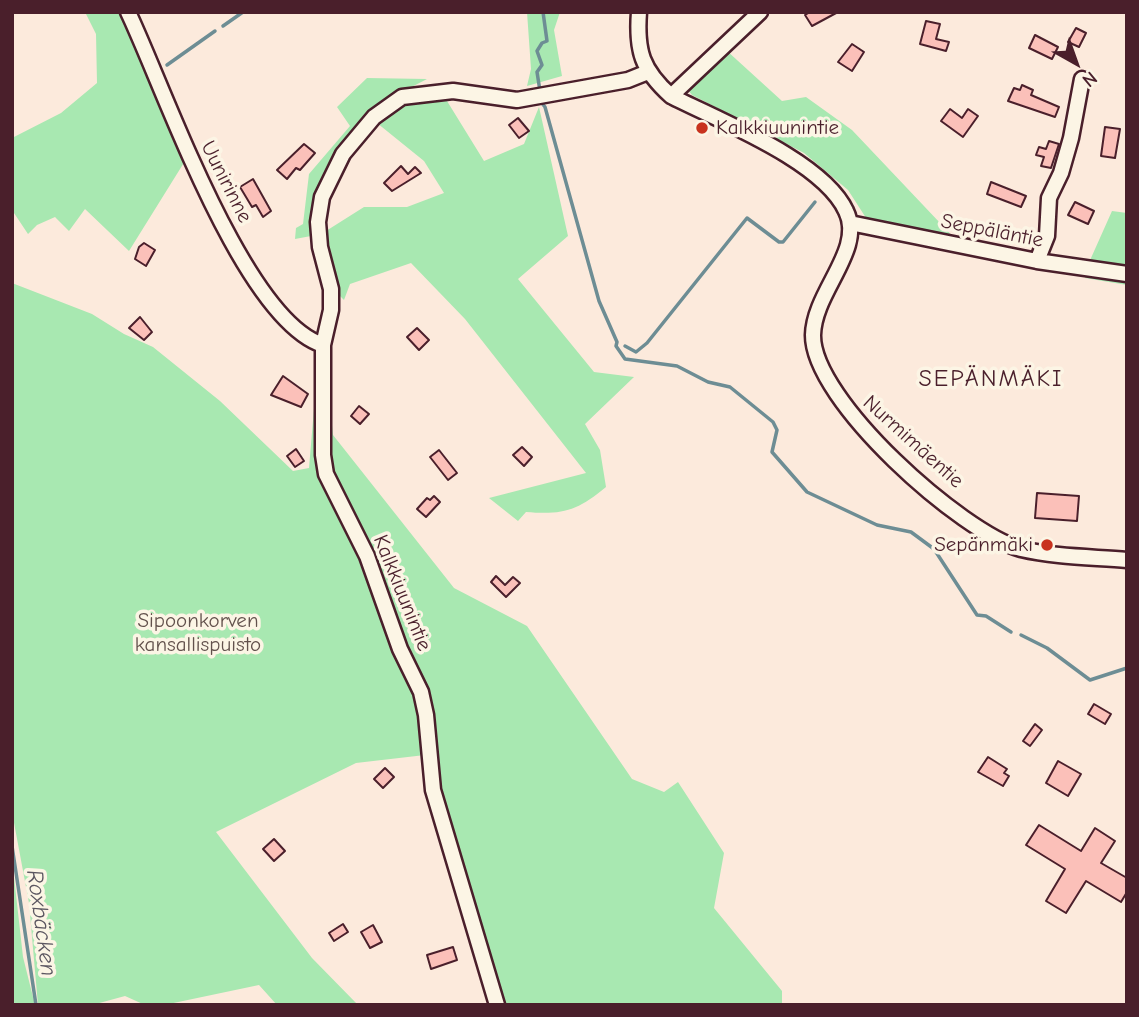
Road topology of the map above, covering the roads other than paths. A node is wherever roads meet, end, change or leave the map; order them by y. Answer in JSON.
{"nodes":[{"id":1,"x":128,"y":12,"type":"edge"},
{"id":2,"x":639,"y":12,"type":"edge"},
{"id":3,"x":760,"y":12,"type":"edge"},
{"id":4,"x":648,"y":72,"type":"junction"},
{"id":5,"x":1082,"y":79,"type":"dead end"},
{"id":6,"x":671,"y":96,"type":"junction"},
{"id":7,"x":850,"y":223,"type":"junction"},
{"id":8,"x":1037,"y":261,"type":"junction"},
{"id":9,"x":1127,"y":274,"type":"edge"},
{"id":10,"x":323,"y":345,"type":"junction"},
{"id":11,"x":1127,"y":560,"type":"edge"},
{"id":12,"x":497,"y":1005,"type":"edge"}],
"edges":[{"from":1,"to":10,"type":"street","name":"Uunirinne"},
{"from":2,"to":4,"type":"street"},
{"from":3,"to":6,"type":"street"},
{"from":4,"to":6,"type":"street"},
{"from":4,"to":10,"type":"street","name":"Kalkkiuunintie"},
{"from":5,"to":8,"type":"street"},
{"from":6,"to":7,"type":"street"},
{"from":7,"to":8,"type":"street","name":"Seppäläntie"},
{"from":7,"to":11,"type":"street","name":"Nurmimäentie"},
{"from":8,"to":9,"type":"street","name":"Seppäläntie"},
{"from":10,"to":12,"type":"street","name":"Kalkkiuunintie"}]}
